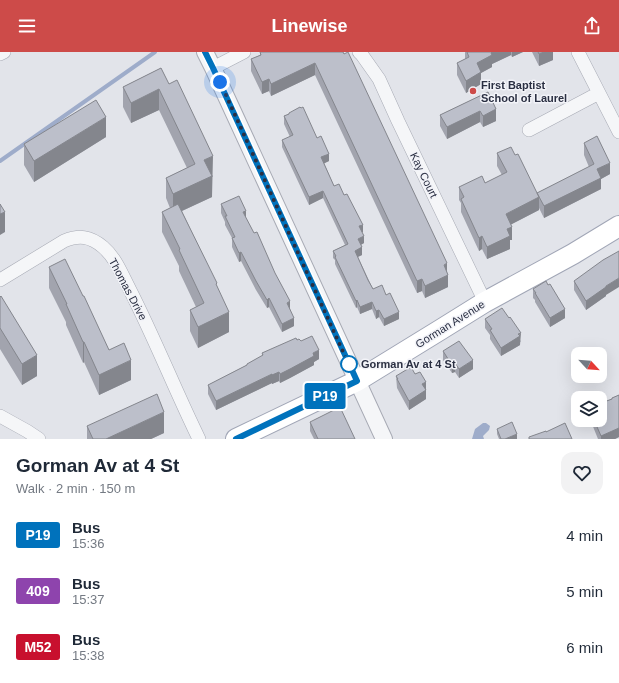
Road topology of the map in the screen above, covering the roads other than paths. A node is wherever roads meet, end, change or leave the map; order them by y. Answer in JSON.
{"nodes":[{"id":1,"x":4,"y":52,"type":"edge"},
{"id":2,"x":205,"y":52,"type":"edge"},
{"id":3,"x":244,"y":52,"type":"edge"},
{"id":4,"x":359,"y":52,"type":"edge"},
{"id":5,"x":578,"y":52,"type":"edge"},
{"id":6,"x":0,"y":54,"type":"edge"},
{"id":7,"x":213,"y":68,"type":"junction"},
{"id":8,"x":599,"y":93,"type":"junction"},
{"id":9,"x":529,"y":130,"type":"dead end"},
{"id":10,"x":619,"y":132,"type":"edge"},
{"id":11,"x":619,"y":226,"type":"edge"},
{"id":12,"x":0,"y":280,"type":"edge"},
{"id":13,"x":485,"y":302,"type":"junction"},
{"id":14,"x":357,"y":381,"type":"junction"},
{"id":15,"x":0,"y":416,"type":"edge"},
{"id":16,"x":39,"y":439,"type":"edge"},
{"id":17,"x":199,"y":439,"type":"edge"},
{"id":18,"x":236,"y":439,"type":"edge"},
{"id":19,"x":384,"y":439,"type":"edge"}],
"edges":[{"from":1,"to":6,"type":"street"},
{"from":2,"to":7,"type":"street"},
{"from":3,"to":7,"type":"street"},
{"from":4,"to":13,"type":"street","name":"Kay Court"},
{"from":5,"to":8,"type":"street"},
{"from":7,"to":14,"type":"street"},
{"from":8,"to":9,"type":"street"},
{"from":8,"to":10,"type":"street"},
{"from":11,"to":13,"type":"main road","name":"Gorman Avenue"},
{"from":12,"to":17,"type":"street","name":"Thomas Drive"},
{"from":13,"to":14,"type":"main road","name":"Gorman Avenue"},
{"from":14,"to":18,"type":"main road","name":"Gorman Avenue"},
{"from":14,"to":19,"type":"street"},
{"from":15,"to":16,"type":"street"}]}
